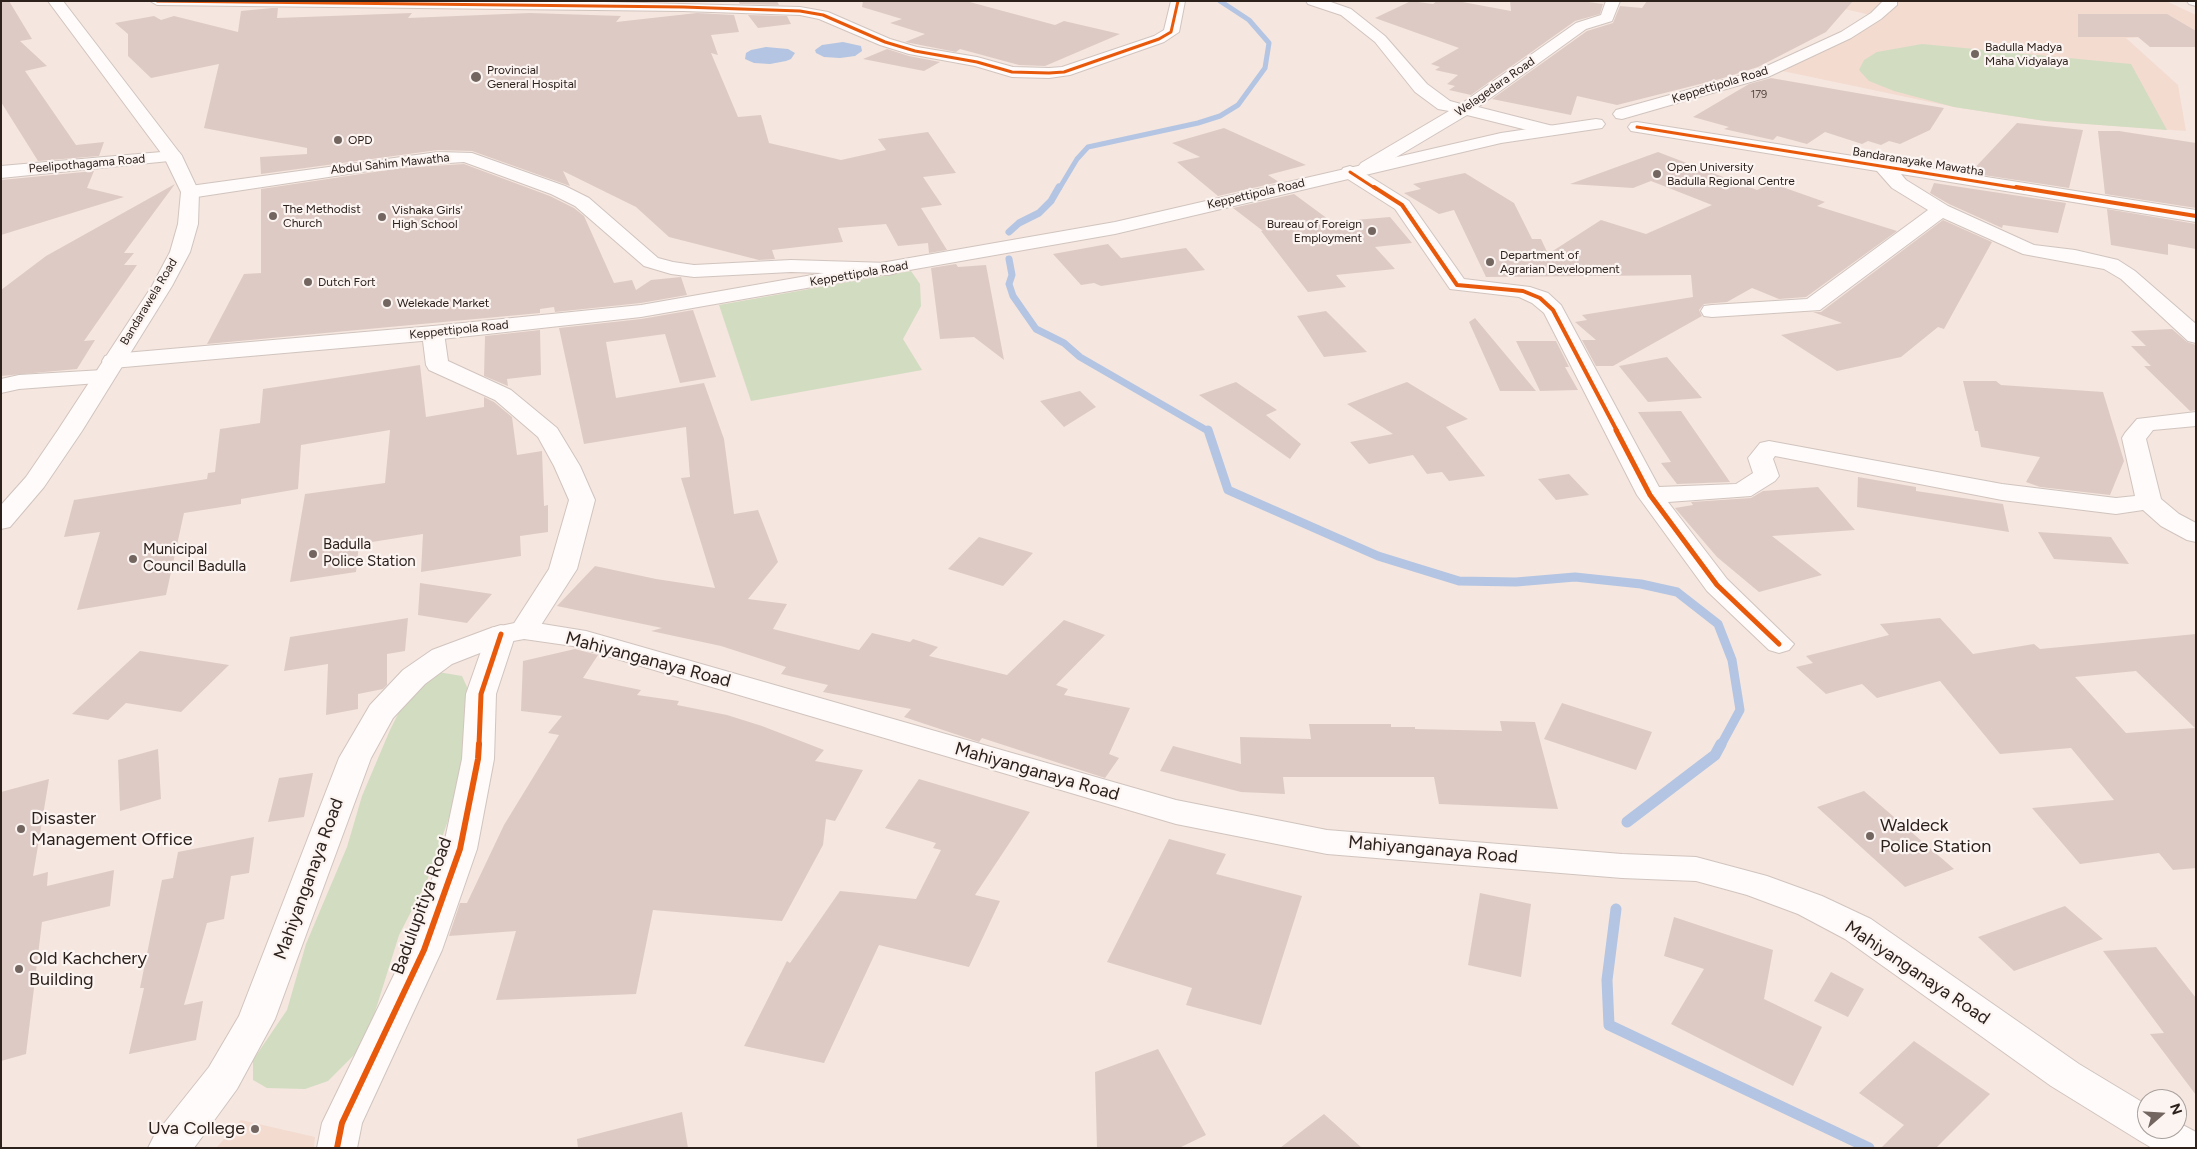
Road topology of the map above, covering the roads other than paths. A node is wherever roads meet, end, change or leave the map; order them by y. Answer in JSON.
{"nodes":[{"id":1,"x":55,"y":1,"type":"edge"},
{"id":2,"x":157,"y":1,"type":"edge"},
{"id":3,"x":1178,"y":1,"type":"edge"},
{"id":4,"x":1313,"y":1,"type":"edge"},
{"id":5,"x":1613,"y":1,"type":"edge"},
{"id":6,"x":1890,"y":1,"type":"edge"},
{"id":7,"x":373,"y":3,"type":"edge"},
{"id":8,"x":1463,"y":110,"type":"junction"},
{"id":9,"x":1611,"y":124,"type":"junction"},
{"id":10,"x":1547,"y":130,"type":"junction"},
{"id":11,"x":173,"y":156,"type":"junction"},
{"id":12,"x":1882,"y":165,"type":"junction"},
{"id":13,"x":1359,"y":170,"type":"junction"},
{"id":14,"x":1,"y":172,"type":"edge"},
{"id":15,"x":190,"y":192,"type":"junction"},
{"id":16,"x":1941,"y":210,"type":"junction"},
{"id":17,"x":2196,"y":216,"type":"edge"},
{"id":18,"x":889,"y":269,"type":"junction"},
{"id":19,"x":1712,"y":311,"type":"dead end"},
{"id":20,"x":433,"y":333,"type":"junction"},
{"id":21,"x":2196,"y":336,"type":"edge"},
{"id":22,"x":108,"y":370,"type":"junction"},
{"id":23,"x":1,"y":386,"type":"edge"},
{"id":24,"x":2196,"y":419,"type":"edge"},
{"id":25,"x":1650,"y":495,"type":"junction"},
{"id":26,"x":2149,"y":502,"type":"junction"},
{"id":27,"x":1,"y":521,"type":"edge"},
{"id":28,"x":2196,"y":534,"type":"edge"},
{"id":29,"x":512,"y":632,"type":"junction"},
{"id":30,"x":1779,"y":644,"type":"dead end"},
{"id":31,"x":2137,"y":1119,"type":"edge"},
{"id":32,"x":2172,"y":1139,"type":"edge"},
{"id":33,"x":168,"y":1148,"type":"edge"},
{"id":34,"x":337,"y":1148,"type":"edge"},
{"id":35,"x":2189,"y":1148,"type":"edge"}],
"edges":[{"from":1,"to":11,"type":"main road","name":"Bandarawela Road"},
{"from":2,"to":7,"type":"main road"},
{"from":3,"to":7,"type":"main road"},
{"from":4,"to":8,"type":"main road"},
{"from":5,"to":8,"type":"main road","name":"Welagedara Road"},
{"from":6,"to":9,"type":"main road","name":"Keppettipola Road"},
{"from":8,"to":10,"type":"main road"},
{"from":8,"to":13,"type":"main road","name":"Welagedara Road"},
{"from":9,"to":10,"type":"main road","name":"Keppettipola Road"},
{"from":9,"to":12,"type":"main road","name":"Bandaranayake Mawatha"},
{"from":10,"to":13,"type":"main road","name":"Keppettipola Road"},
{"from":11,"to":14,"type":"main road","name":"Peelipothagama Road"},
{"from":11,"to":15,"type":"main road","name":"Bandarawela Road"},
{"from":12,"to":16,"type":"main road"},
{"from":12,"to":17,"type":"main road","name":"Bandaranayake Mawatha"},
{"from":13,"to":18,"type":"main road","name":"Keppettipola Road"},
{"from":13,"to":25,"type":"main road"},
{"from":15,"to":18,"type":"main road","name":"Abdul Sahim Mawatha"},
{"from":15,"to":22,"type":"main road","name":"Bandarawela Road"},
{"from":16,"to":19,"type":"main road"},
{"from":16,"to":21,"type":"main road"},
{"from":18,"to":20,"type":"main road","name":"Keppettipola Road"},
{"from":20,"to":22,"type":"main road","name":"Keppettipola Road"},
{"from":20,"to":29,"type":"main road","name":"Badulupitiya Road"},
{"from":22,"to":23,"type":"main road","name":"Keppettipola Road"},
{"from":22,"to":27,"type":"main road","name":"Bandarawela Road"},
{"from":24,"to":26,"type":"main road"},
{"from":25,"to":26,"type":"main road"},
{"from":25,"to":30,"type":"main road"},
{"from":26,"to":28,"type":"main road"},
{"from":29,"to":31,"type":"main road","name":"Mahiyanganaya Road"},
{"from":29,"to":33,"type":"main road","name":"Mahiyanganaya Road"},
{"from":29,"to":34,"type":"main road","name":"Badulupitiya Road"},
{"from":32,"to":35,"type":"main road"}]}
